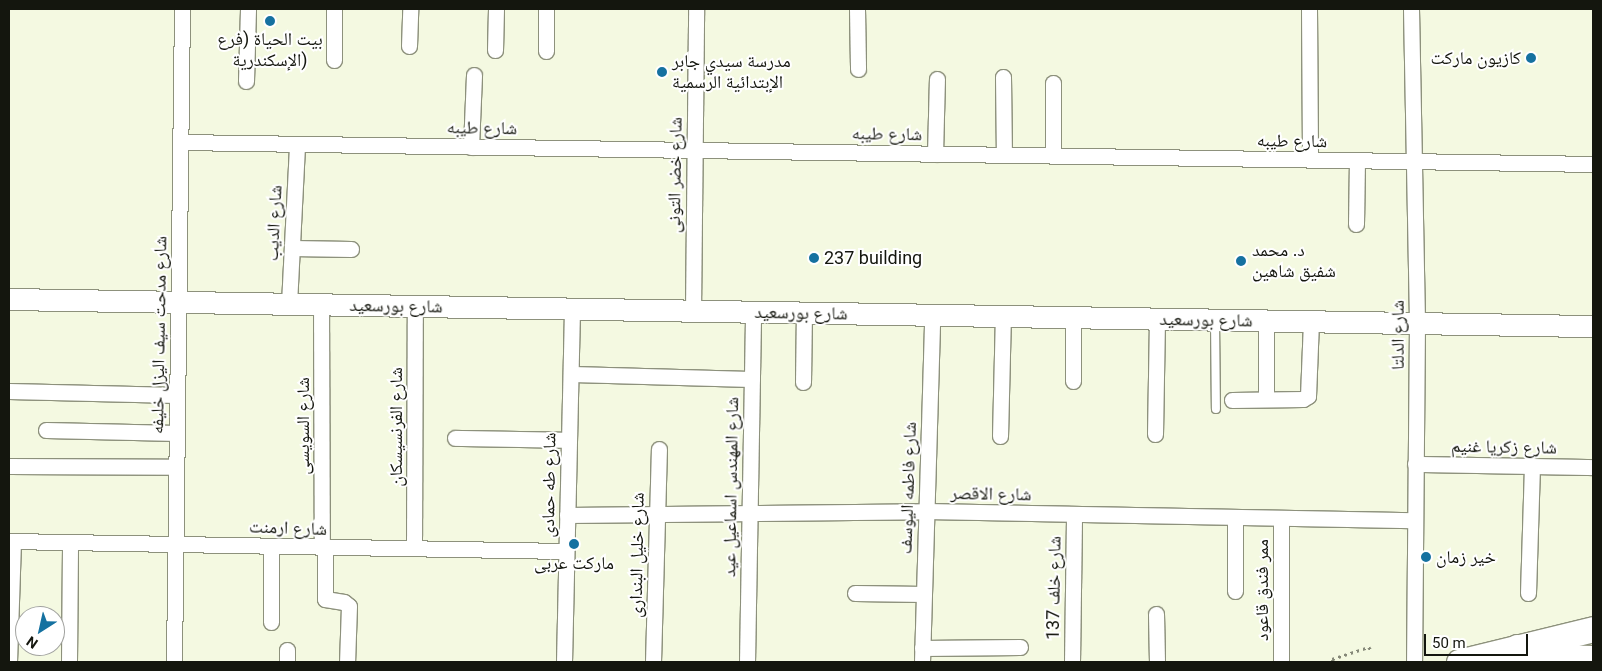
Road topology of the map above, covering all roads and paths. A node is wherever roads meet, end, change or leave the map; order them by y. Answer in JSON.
{"nodes":[{"id":1,"x":182,"y":9,"type":"edge"},
{"id":2,"x":248,"y":9,"type":"edge"},
{"id":3,"x":334,"y":9,"type":"edge"},
{"id":4,"x":410,"y":9,"type":"edge"},
{"id":5,"x":496,"y":9,"type":"edge"},
{"id":6,"x":546,"y":9,"type":"edge"},
{"id":7,"x":696,"y":9,"type":"edge"},
{"id":8,"x":857,"y":9,"type":"edge"},
{"id":9,"x":1309,"y":9,"type":"edge"},
{"id":10,"x":1411,"y":9,"type":"edge"},
{"id":11,"x":409,"y":46,"type":"dead end"},
{"id":12,"x":495,"y":50,"type":"dead end"},
{"id":13,"x":546,"y":51,"type":"dead end"},
{"id":14,"x":334,"y":60,"type":"dead end"},
{"id":15,"x":858,"y":69,"type":"dead end"},
{"id":16,"x":474,"y":75,"type":"dead end"},
{"id":17,"x":1003,"y":77,"type":"dead end"},
{"id":18,"x":937,"y":79,"type":"dead end"},
{"id":19,"x":246,"y":81,"type":"dead end"},
{"id":20,"x":1052,"y":83,"type":"dead end"},
{"id":21,"x":180,"y":142,"type":"junction"},
{"id":22,"x":297,"y":144,"type":"junction"},
{"id":23,"x":470,"y":146,"type":"junction"},
{"id":24,"x":694,"y":150,"type":"junction"},
{"id":25,"x":935,"y":154,"type":"junction"},
{"id":26,"x":1004,"y":155,"type":"junction"},
{"id":27,"x":1053,"y":156,"type":"junction"},
{"id":28,"x":1310,"y":160,"type":"junction"},
{"id":29,"x":1357,"y":160,"type":"junction"},
{"id":30,"x":1414,"y":161,"type":"junction"},
{"id":31,"x":1593,"y":164,"type":"edge"},
{"id":32,"x":1356,"y":224,"type":"dead end"},
{"id":33,"x":292,"y":248,"type":"junction"},
{"id":34,"x":351,"y":249,"type":"dead end"},
{"id":35,"x":9,"y":299,"type":"edge"},
{"id":36,"x":178,"y":302,"type":"junction"},
{"id":37,"x":289,"y":304,"type":"junction"},
{"id":38,"x":321,"y":305,"type":"junction"},
{"id":39,"x":415,"y":306,"type":"junction"},
{"id":40,"x":572,"y":309,"type":"junction"},
{"id":41,"x":693,"y":311,"type":"junction"},
{"id":42,"x":753,"y":312,"type":"junction"},
{"id":43,"x":804,"y":313,"type":"junction"},
{"id":44,"x":932,"y":315,"type":"junction"},
{"id":45,"x":1003,"y":317,"type":"junction"},
{"id":46,"x":1074,"y":318,"type":"junction"},
{"id":47,"x":1158,"y":319,"type":"junction"},
{"id":48,"x":1215,"y":320,"type":"junction"},
{"id":49,"x":1266,"y":321,"type":"junction"},
{"id":50,"x":1311,"y":322,"type":"junction"},
{"id":51,"x":1417,"y":324,"type":"junction"},
{"id":52,"x":1593,"y":326,"type":"edge"},
{"id":53,"x":571,"y":374,"type":"junction"},
{"id":54,"x":752,"y":379,"type":"junction"},
{"id":55,"x":1073,"y":381,"type":"dead end"},
{"id":56,"x":803,"y":382,"type":"dead end"},
{"id":57,"x":9,"y":391,"type":"edge"},
{"id":58,"x":177,"y":395,"type":"junction"},
{"id":59,"x":1266,"y":399,"type":"junction"},
{"id":60,"x":1232,"y":400,"type":"dead end"},
{"id":61,"x":1216,"y":409,"type":"dead end"},
{"id":62,"x":46,"y":430,"type":"dead end"},
{"id":63,"x":177,"y":433,"type":"junction"},
{"id":64,"x":1155,"y":434,"type":"dead end"},
{"id":65,"x":1000,"y":436,"type":"dead end"},
{"id":66,"x":456,"y":438,"type":"dead end"},
{"id":67,"x":569,"y":440,"type":"junction"},
{"id":68,"x":659,"y":449,"type":"dead end"},
{"id":69,"x":1415,"y":464,"type":"junction"},
{"id":70,"x":9,"y":466,"type":"edge"},
{"id":71,"x":1532,"y":466,"type":"junction"},
{"id":72,"x":1593,"y":467,"type":"edge"},
{"id":73,"x":176,"y":468,"type":"junction"},
{"id":74,"x":926,"y":511,"type":"junction"},
{"id":75,"x":750,"y":513,"type":"junction"},
{"id":76,"x":657,"y":514,"type":"junction"},
{"id":77,"x":1074,"y":514,"type":"junction"},
{"id":78,"x":567,"y":515,"type":"junction"},
{"id":79,"x":1235,"y":517,"type":"junction"},
{"id":80,"x":1281,"y":518,"type":"junction"},
{"id":81,"x":1414,"y":520,"type":"junction"},
{"id":82,"x":11,"y":541,"type":"edge"},
{"id":83,"x":70,"y":542,"type":"junction"},
{"id":84,"x":176,"y":544,"type":"junction"},
{"id":85,"x":270,"y":546,"type":"junction"},
{"id":86,"x":323,"y":547,"type":"junction"},
{"id":87,"x":414,"y":548,"type":"junction"},
{"id":88,"x":566,"y":551,"type":"junction"},
{"id":89,"x":1235,"y":592,"type":"dead end"},
{"id":90,"x":855,"y":593,"type":"dead end"},
{"id":91,"x":1528,"y":593,"type":"dead end"},
{"id":92,"x":924,"y":594,"type":"junction"},
{"id":93,"x":1156,"y":614,"type":"dead end"},
{"id":94,"x":271,"y":622,"type":"dead end"},
{"id":95,"x":1593,"y":629,"type":"edge"},
{"id":96,"x":1020,"y":647,"type":"dead end"},
{"id":97,"x":1517,"y":647,"type":"junction"},
{"id":98,"x":1372,"y":652,"type":"dead end"},
{"id":99,"x":922,"y":655,"type":"edge"},
{"id":100,"x":1593,"y":658,"type":"edge"},
{"id":101,"x":10,"y":662,"type":"edge"},
{"id":102,"x":69,"y":662,"type":"edge"},
{"id":103,"x":174,"y":662,"type":"edge"},
{"id":104,"x":347,"y":662,"type":"edge"},
{"id":105,"x":564,"y":662,"type":"edge"},
{"id":106,"x":653,"y":662,"type":"edge"},
{"id":107,"x":747,"y":662,"type":"edge"},
{"id":108,"x":1072,"y":662,"type":"edge"},
{"id":109,"x":1157,"y":662,"type":"edge"},
{"id":110,"x":1281,"y":662,"type":"edge"},
{"id":111,"x":1333,"y":662,"type":"edge"},
{"id":112,"x":1414,"y":662,"type":"edge"},
{"id":113,"x":1459,"y":662,"type":"edge"}],
"edges":[{"from":1,"to":21,"type":"street","name":"شارع مدحت سيف اليزل خليفه"},
{"from":2,"to":19,"type":"street"},
{"from":3,"to":14,"type":"street"},
{"from":4,"to":11,"type":"street"},
{"from":5,"to":12,"type":"street"},
{"from":6,"to":13,"type":"street"},
{"from":7,"to":24,"type":"street","name":"شارع خضر التونى"},
{"from":8,"to":15,"type":"street"},
{"from":9,"to":28,"type":"street"},
{"from":10,"to":30,"type":"street","name":"شارع الدلتا"},
{"from":16,"to":23,"type":"street"},
{"from":17,"to":26,"type":"street"},
{"from":18,"to":25,"type":"street"},
{"from":20,"to":27,"type":"street"},
{"from":21,"to":22,"type":"street","name":"شارع طيبه"},
{"from":21,"to":36,"type":"street","name":"شارع مدحت سيف اليزل خليفه"},
{"from":22,"to":23,"type":"street","name":"شارع طيبه"},
{"from":22,"to":33,"type":"street","name":"شارع الديب"},
{"from":23,"to":24,"type":"street","name":"شارع طيبه"},
{"from":24,"to":25,"type":"street","name":"شارع طيبه"},
{"from":24,"to":41,"type":"street","name":"شارع خضر التونى"},
{"from":25,"to":26,"type":"street","name":"شارع طيبه"},
{"from":26,"to":27,"type":"street","name":"شارع طيبه"},
{"from":27,"to":28,"type":"street","name":"شارع طيبه"},
{"from":28,"to":29,"type":"street","name":"شارع طيبه"},
{"from":29,"to":30,"type":"street","name":"شارع طيبه"},
{"from":29,"to":32,"type":"street"},
{"from":30,"to":31,"type":"street","name":"شارع طيبه"},
{"from":30,"to":51,"type":"street","name":"شارع الدلتا"},
{"from":33,"to":34,"type":"street"},
{"from":33,"to":37,"type":"street","name":"شارع الديب"},
{"from":35,"to":36,"type":"main road","name":"شارع بورسعيد"},
{"from":36,"to":37,"type":"main road","name":"شارع بورسعيد"},
{"from":36,"to":58,"type":"street","name":"شارع مدحت سيف اليزل خليفه"},
{"from":37,"to":38,"type":"main road","name":"شارع بورسعيد"},
{"from":38,"to":39,"type":"main road","name":"شارع بورسعيد"},
{"from":38,"to":86,"type":"street","name":"شارع السويسى"},
{"from":39,"to":40,"type":"main road","name":"شارع بورسعيد"},
{"from":39,"to":87,"type":"street","name":"شارع الفرنسيسكان"},
{"from":40,"to":41,"type":"main road","name":"شارع بورسعيد"},
{"from":40,"to":53,"type":"street","name":"شارع طه حمادى"},
{"from":41,"to":42,"type":"main road","name":"شارع بورسعيد"},
{"from":42,"to":43,"type":"main road","name":"شارع بورسعيد"},
{"from":42,"to":54,"type":"street","name":"شارع المهندس اسماعيل عيد"},
{"from":43,"to":44,"type":"main road","name":"شارع بورسعيد"},
{"from":43,"to":56,"type":"street"},
{"from":44,"to":45,"type":"main road","name":"شارع بورسعيد"},
{"from":44,"to":74,"type":"street","name":"شارع فاطمه اليوسف"},
{"from":45,"to":46,"type":"main road","name":"شارع بورسعيد"},
{"from":45,"to":65,"type":"street"},
{"from":46,"to":47,"type":"main road","name":"شارع بورسعيد"},
{"from":46,"to":55,"type":"street"},
{"from":47,"to":48,"type":"main road","name":"شارع بورسعيد"},
{"from":47,"to":64,"type":"street"},
{"from":48,"to":49,"type":"main road","name":"شارع بورسعيد"},
{"from":48,"to":61,"type":"lane"},
{"from":49,"to":50,"type":"main road","name":"شارع بورسعيد"},
{"from":49,"to":59,"type":"street"},
{"from":50,"to":51,"type":"main road","name":"شارع بورسعيد"},
{"from":50,"to":59,"type":"street"},
{"from":51,"to":52,"type":"main road","name":"شارع بورسعيد"},
{"from":51,"to":69,"type":"street","name":"شارع الدلتا"},
{"from":53,"to":54,"type":"street"},
{"from":53,"to":67,"type":"street","name":"شارع طه حمادى"},
{"from":54,"to":75,"type":"street","name":"شارع المهندس اسماعيل عيد"},
{"from":57,"to":58,"type":"street"},
{"from":58,"to":63,"type":"street","name":"شارع مدحت سيف اليزل خليفه"},
{"from":59,"to":60,"type":"street"},
{"from":62,"to":63,"type":"street"},
{"from":63,"to":73,"type":"street","name":"شارع مدحت سيف اليزل خليفه"},
{"from":66,"to":67,"type":"street"},
{"from":67,"to":78,"type":"street","name":"شارع طه حمادى"},
{"from":68,"to":76,"type":"street","name":"شارع خليل البندارى"},
{"from":69,"to":71,"type":"street","name":"شارع زكريا غنيم"},
{"from":69,"to":81,"type":"street","name":"شارع الدلتا"},
{"from":70,"to":73,"type":"street"},
{"from":71,"to":72,"type":"street","name":"شارع زكريا غنيم"},
{"from":71,"to":91,"type":"street"},
{"from":73,"to":84,"type":"street","name":"شارع مدحت سيف اليزل خليفه"},
{"from":74,"to":75,"type":"street","name":"شارع الاقصر"},
{"from":74,"to":77,"type":"street","name":"شارع الاقصر"},
{"from":74,"to":92,"type":"street","name":"شارع فاطمه اليوسف"},
{"from":75,"to":76,"type":"street","name":"شارع الاقصر"},
{"from":75,"to":107,"type":"street","name":"شارع المهندس اسماعيل عيد"},
{"from":76,"to":78,"type":"street","name":"شارع الاقصر"},
{"from":76,"to":106,"type":"street","name":"شارع خليل البندارى"},
{"from":77,"to":79,"type":"street","name":"شارع الاقصر"},
{"from":77,"to":108,"type":"street","name":"شارع خلف 137"},
{"from":78,"to":88,"type":"street","name":"شارع طه حمادى"},
{"from":79,"to":80,"type":"street","name":"شارع الاقصر"},
{"from":79,"to":89,"type":"street"},
{"from":80,"to":81,"type":"street","name":"شارع الاقصر"},
{"from":80,"to":110,"type":"street","name":"ممر فندق قاعود"},
{"from":81,"to":112,"type":"street","name":"شارع الدلتا"},
{"from":82,"to":83,"type":"street","name":"شارع ارمنت"},
{"from":82,"to":101,"type":"street"},
{"from":83,"to":84,"type":"street","name":"شارع ارمنت"},
{"from":83,"to":102,"type":"street"},
{"from":84,"to":85,"type":"street","name":"شارع ارمنت"},
{"from":84,"to":103,"type":"street","name":"شارع مدحت سيف اليزل خليفه"},
{"from":85,"to":86,"type":"street","name":"شارع ارمنت"},
{"from":85,"to":94,"type":"street"},
{"from":86,"to":87,"type":"street","name":"شارع ارمنت"},
{"from":86,"to":104,"type":"street","name":"شارع السويسى"},
{"from":87,"to":88,"type":"street","name":"شارع ارمنت"},
{"from":88,"to":105,"type":"street","name":"شارع طه حمادى"},
{"from":90,"to":92,"type":"street"},
{"from":92,"to":99,"type":"street","name":"شارع فاطمه اليوسف"},
{"from":93,"to":109,"type":"street"},
{"from":95,"to":97,"type":"highway"},
{"from":96,"to":99,"type":"street"},
{"from":97,"to":100,"type":"highway"},
{"from":97,"to":113,"type":"highway"},
{"from":98,"to":111,"type":"path"}]}
